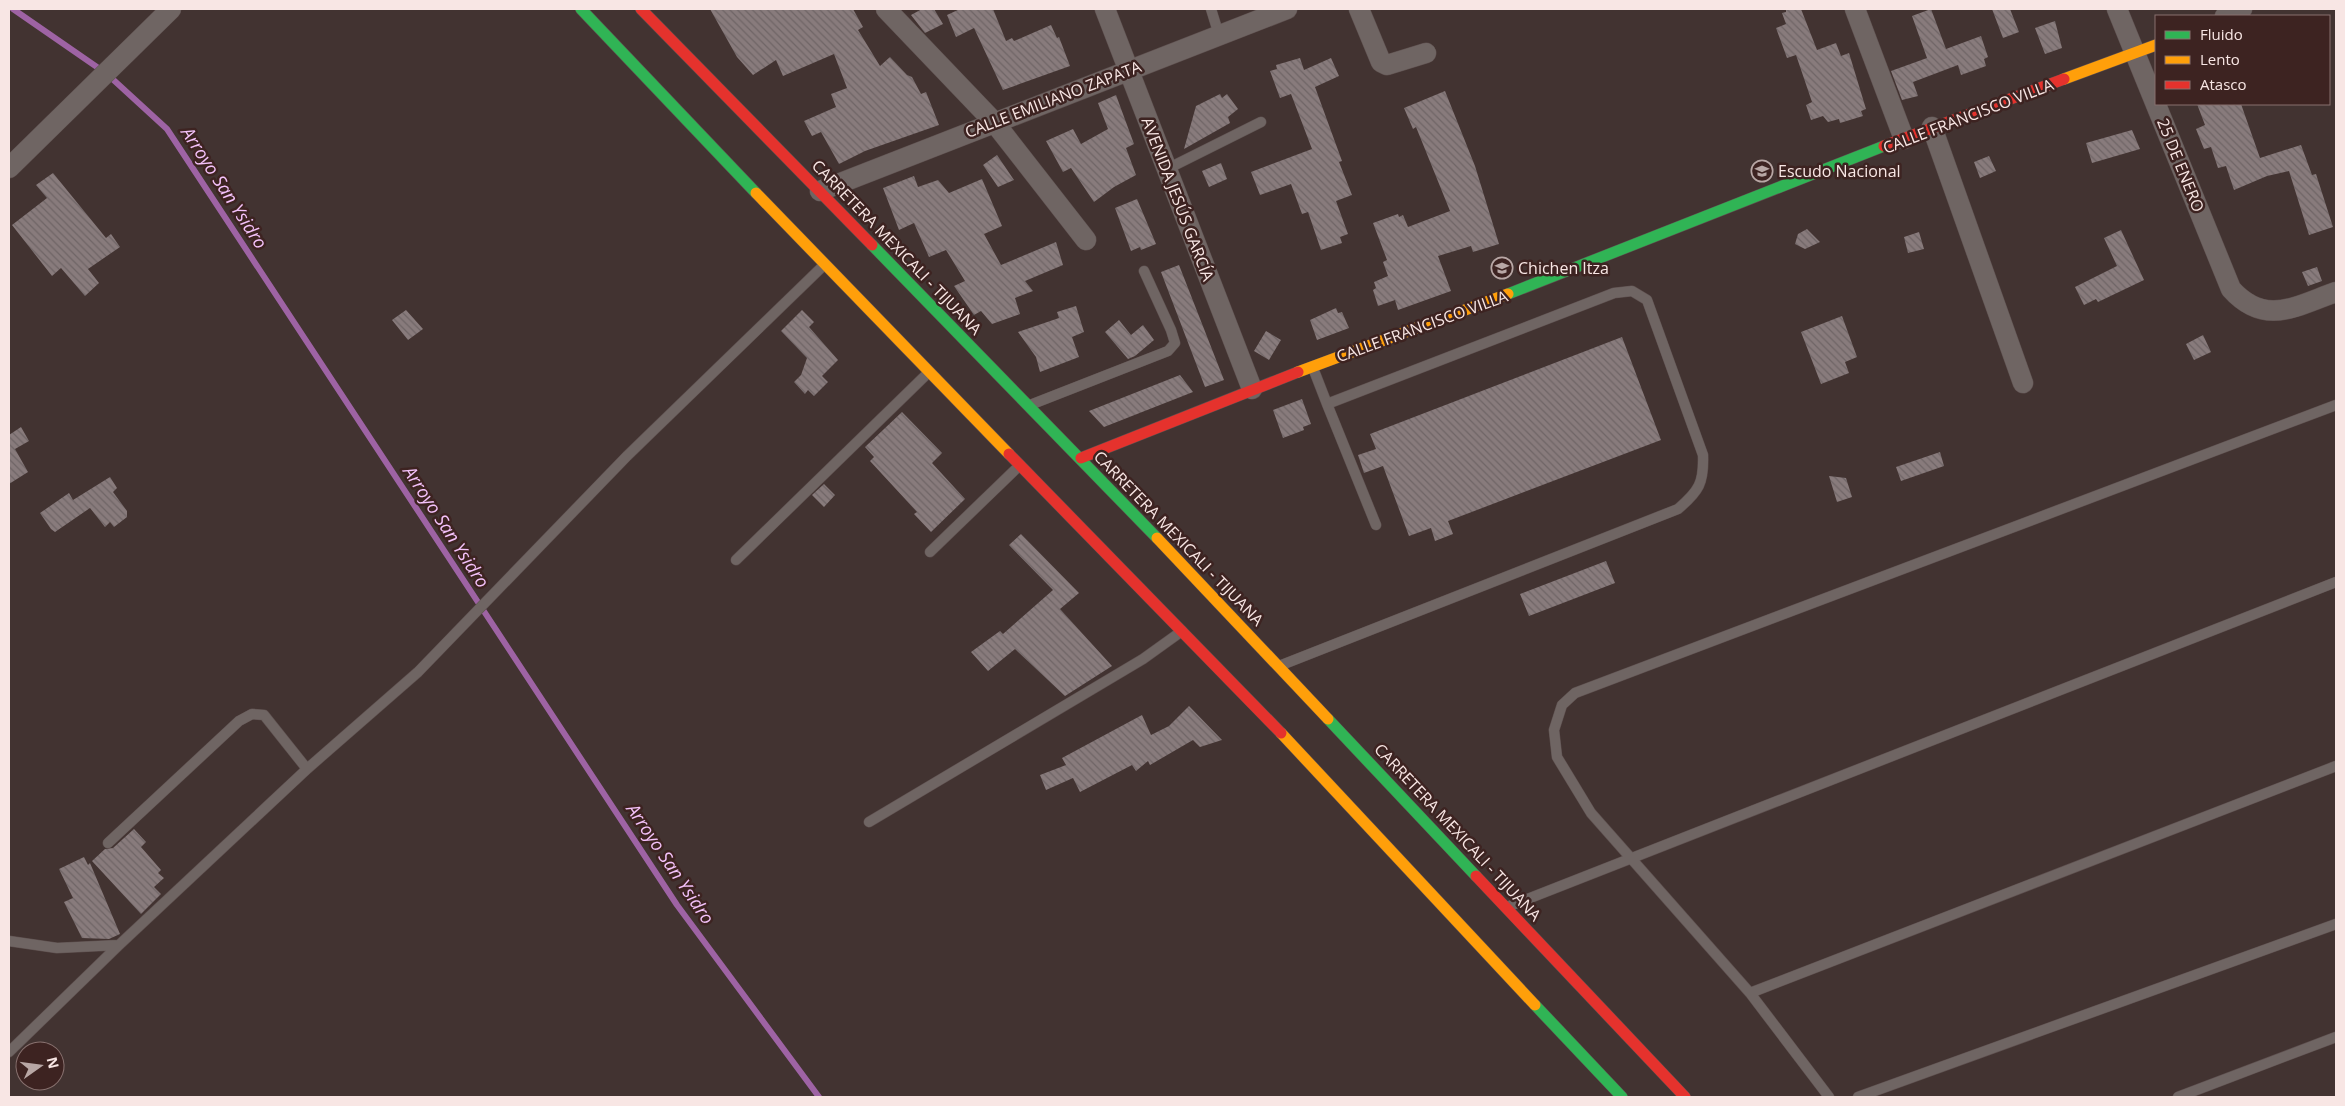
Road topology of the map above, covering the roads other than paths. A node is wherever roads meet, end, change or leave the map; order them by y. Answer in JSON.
{"nodes":[{"id":1,"x":171,"y":9,"type":"edge"},
{"id":2,"x":581,"y":9,"type":"edge"},
{"id":3,"x":641,"y":9,"type":"edge"},
{"id":4,"x":886,"y":9,"type":"edge"},
{"id":5,"x":1105,"y":9,"type":"edge"},
{"id":6,"x":1211,"y":9,"type":"edge"},
{"id":7,"x":1287,"y":9,"type":"edge"},
{"id":8,"x":1359,"y":9,"type":"edge"},
{"id":9,"x":1855,"y":9,"type":"edge"},
{"id":10,"x":2117,"y":9,"type":"edge"},
{"id":11,"x":2242,"y":9,"type":"edge"},
{"id":12,"x":2227,"y":15,"type":"edge"},
{"id":13,"x":1219,"y":35,"type":"junction"},
{"id":14,"x":2155,"y":46,"type":"edge"},
{"id":15,"x":1426,"y":53,"type":"dead end"},
{"id":16,"x":2135,"y":54,"type":"junction"},
{"id":17,"x":1129,"y":70,"type":"junction"},
{"id":18,"x":2155,"y":103,"type":"edge"},
{"id":19,"x":2156,"y":105,"type":"edge"},
{"id":20,"x":994,"y":122,"type":"junction"},
{"id":21,"x":1260,"y":122,"type":"dead end"},
{"id":22,"x":1932,"y":127,"type":"junction"},
{"id":23,"x":1904,"y":139,"type":"junction"},
{"id":24,"x":9,"y":168,"type":"edge"},
{"id":25,"x":1167,"y":169,"type":"junction"},
{"id":26,"x":820,"y":191,"type":"junction"},
{"id":27,"x":1086,"y":240,"type":"dead end"},
{"id":28,"x":825,"y":265,"type":"junction"},
{"id":29,"x":1144,"y":271,"type":"dead end"},
{"id":30,"x":2336,"y":292,"type":"edge"},
{"id":31,"x":1312,"y":367,"type":"junction"},
{"id":32,"x":930,"y":372,"type":"junction"},
{"id":33,"x":2023,"y":383,"type":"dead end"},
{"id":34,"x":1252,"y":389,"type":"junction"},
{"id":35,"x":1328,"y":404,"type":"junction"},
{"id":36,"x":1029,"y":405,"type":"junction"},
{"id":37,"x":2336,"y":406,"type":"edge"},
{"id":38,"x":1081,"y":458,"type":"junction"},
{"id":39,"x":1021,"y":464,"type":"junction"},
{"id":40,"x":1376,"y":525,"type":"dead end"},
{"id":41,"x":930,"y":552,"type":"dead end"},
{"id":42,"x":736,"y":560,"type":"dead end"},
{"id":43,"x":2336,"y":582,"type":"edge"},
{"id":44,"x":1182,"y":631,"type":"junction"},
{"id":45,"x":1279,"y":666,"type":"junction"},
{"id":46,"x":2336,"y":766,"type":"edge"},
{"id":47,"x":307,"y":769,"type":"junction"},
{"id":48,"x":869,"y":822,"type":"dead end"},
{"id":49,"x":108,"y":843,"type":"dead end"},
{"id":50,"x":1629,"y":858,"type":"junction"},
{"id":51,"x":1506,"y":907,"type":"junction"},
{"id":52,"x":2336,"y":924,"type":"edge"},
{"id":53,"x":9,"y":941,"type":"edge"},
{"id":54,"x":119,"y":945,"type":"junction"},
{"id":55,"x":1750,"y":993,"type":"junction"},
{"id":56,"x":2336,"y":1037,"type":"edge"},
{"id":57,"x":9,"y":1052,"type":"edge"},
{"id":58,"x":1622,"y":1097,"type":"edge"},
{"id":59,"x":1685,"y":1097,"type":"edge"},
{"id":60,"x":1829,"y":1097,"type":"edge"},
{"id":61,"x":1858,"y":1097,"type":"edge"},
{"id":62,"x":2178,"y":1097,"type":"edge"}],
"edges":[{"from":1,"to":24,"type":"street"},
{"from":2,"to":28,"type":"main road"},
{"from":3,"to":26,"type":"main road","name":"CARRETERA MEXICALI - TIJUANA"},
{"from":4,"to":20,"type":"street"},
{"from":5,"to":17,"type":"street","name":"AVENIDA JESÚS GARCÍA"},
{"from":6,"to":13,"type":"lane"},
{"from":7,"to":13,"type":"street","name":"CALLE EMILIANO ZAPATA"},
{"from":8,"to":15,"type":"street"},
{"from":9,"to":23,"type":"street"},
{"from":10,"to":16,"type":"street","name":"25 DE ENERO"},
{"from":11,"to":12,"type":"street"},
{"from":13,"to":17,"type":"street","name":"CALLE EMILIANO ZAPATA"},
{"from":14,"to":16,"type":"main road","name":"CALLE FRANCISCO VILLA"},
{"from":16,"to":18,"type":"street","name":"25 DE ENERO"},
{"from":16,"to":22,"type":"main road","name":"CALLE FRANCISCO VILLA"},
{"from":17,"to":20,"type":"street","name":"CALLE EMILIANO ZAPATA"},
{"from":17,"to":25,"type":"street","name":"AVENIDA JESÚS GARCÍA"},
{"from":19,"to":30,"type":"street","name":"25 DE ENERO"},
{"from":20,"to":26,"type":"street","name":"CALLE EMILIANO ZAPATA"},
{"from":20,"to":27,"type":"street"},
{"from":21,"to":25,"type":"lane"},
{"from":22,"to":23,"type":"main road","name":"CALLE FRANCISCO VILLA"},
{"from":22,"to":33,"type":"street"},
{"from":23,"to":31,"type":"main road","name":"CALLE FRANCISCO VILLA"},
{"from":25,"to":34,"type":"street","name":"AVENIDA JESÚS GARCÍA"},
{"from":26,"to":36,"type":"main road","name":"CARRETERA MEXICALI - TIJUANA"},
{"from":28,"to":32,"type":"main road"},
{"from":28,"to":47,"type":"lane"},
{"from":29,"to":36,"type":"lane"},
{"from":31,"to":34,"type":"main road","name":"CALLE FRANCISCO VILLA"},
{"from":31,"to":35,"type":"lane"},
{"from":32,"to":39,"type":"main road"},
{"from":32,"to":42,"type":"lane"},
{"from":34,"to":38,"type":"main road","name":"CALLE FRANCISCO VILLA"},
{"from":35,"to":40,"type":"lane"},
{"from":35,"to":45,"type":"lane"},
{"from":36,"to":38,"type":"main road","name":"CARRETERA MEXICALI - TIJUANA"},
{"from":37,"to":50,"type":"lane"},
{"from":38,"to":45,"type":"main road","name":"CARRETERA MEXICALI - TIJUANA"},
{"from":39,"to":41,"type":"lane"},
{"from":39,"to":44,"type":"main road"},
{"from":43,"to":50,"type":"lane"},
{"from":44,"to":48,"type":"lane"},
{"from":44,"to":58,"type":"main road"},
{"from":45,"to":51,"type":"main road","name":"CARRETERA MEXICALI - TIJUANA"},
{"from":46,"to":55,"type":"lane"},
{"from":47,"to":49,"type":"lane"},
{"from":47,"to":54,"type":"lane"},
{"from":50,"to":51,"type":"lane"},
{"from":50,"to":55,"type":"lane"},
{"from":51,"to":59,"type":"main road","name":"CARRETERA MEXICALI - TIJUANA"},
{"from":52,"to":61,"type":"lane"},
{"from":53,"to":54,"type":"lane"},
{"from":54,"to":57,"type":"lane"},
{"from":55,"to":60,"type":"lane"},
{"from":56,"to":62,"type":"lane"}]}
